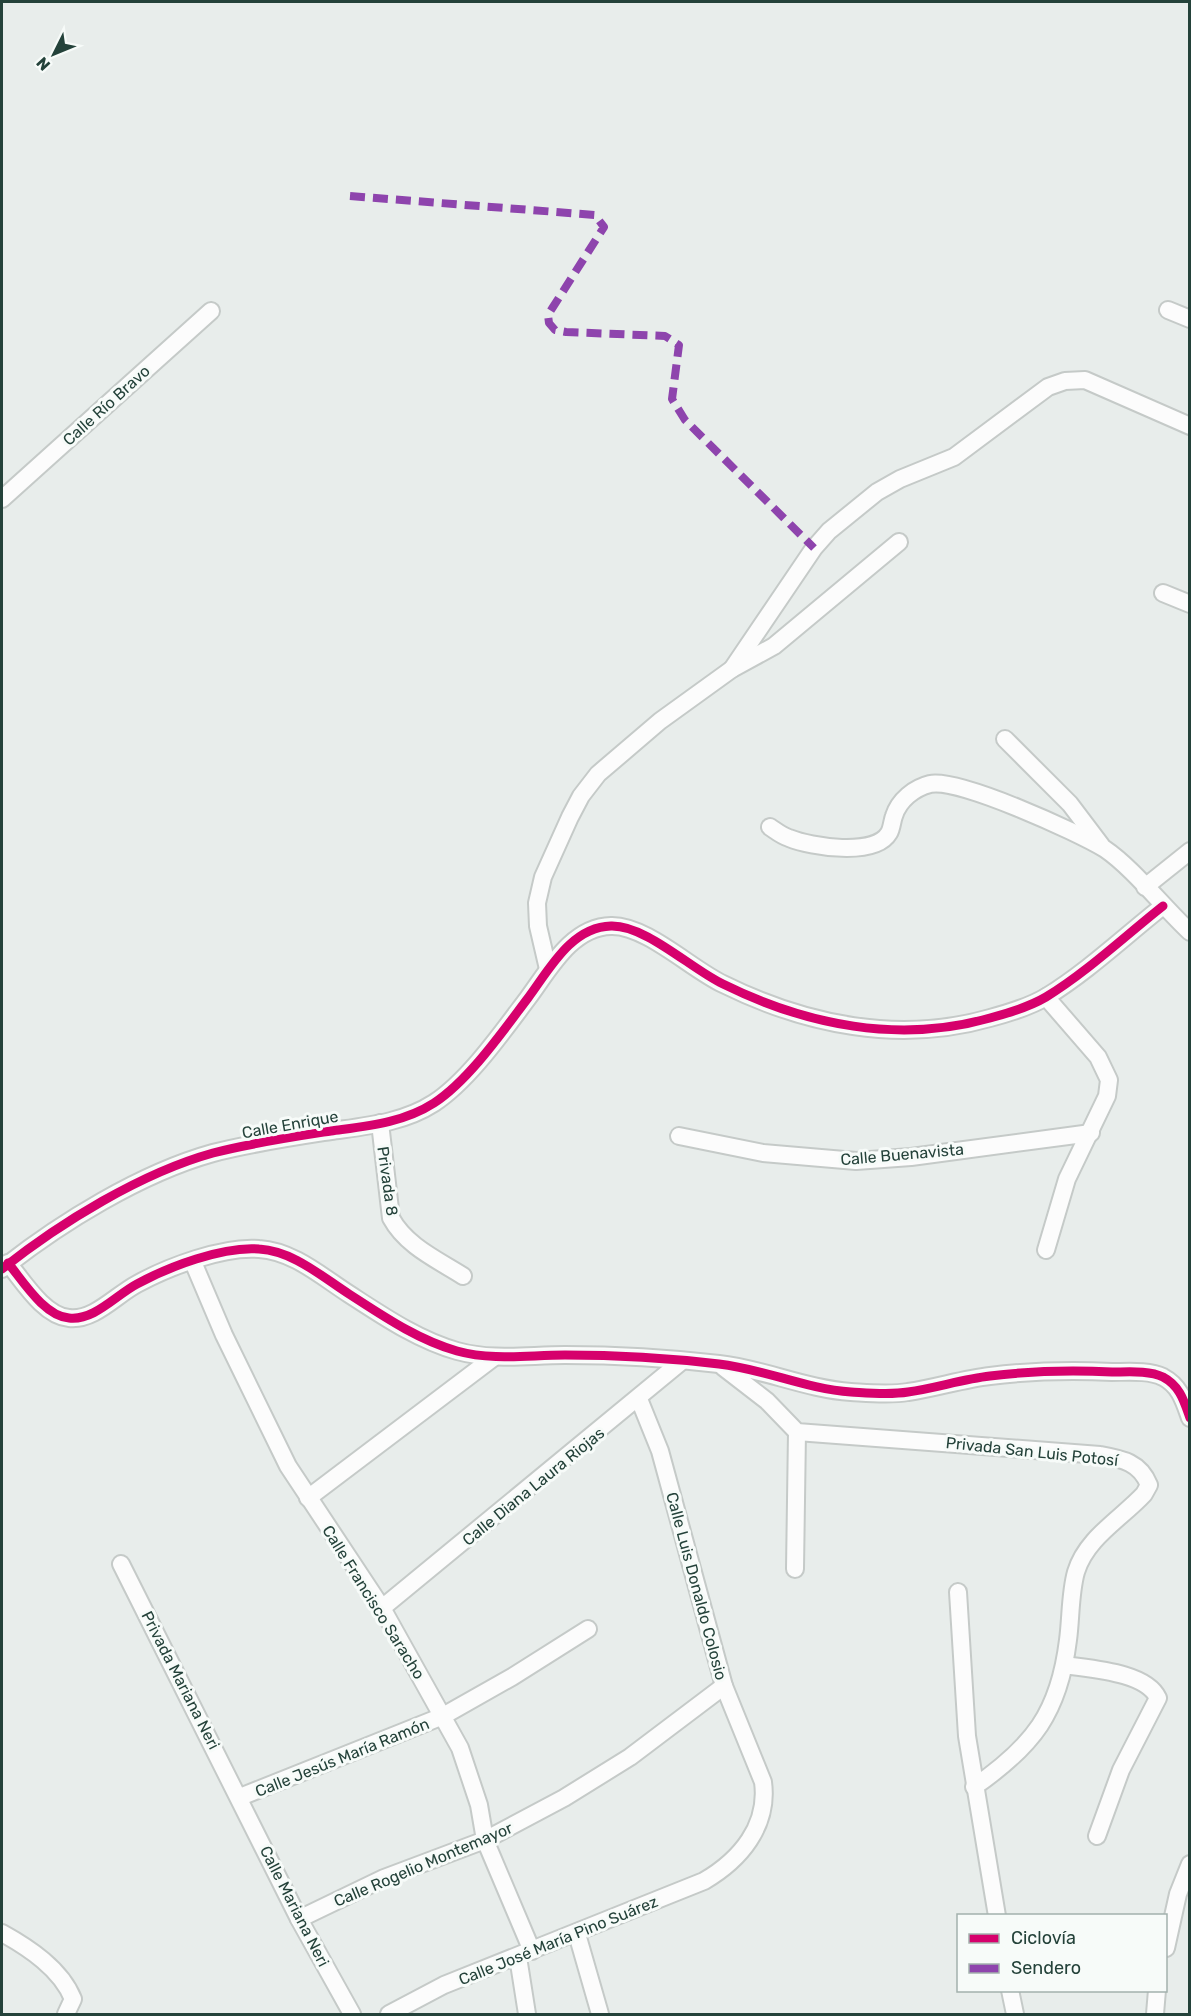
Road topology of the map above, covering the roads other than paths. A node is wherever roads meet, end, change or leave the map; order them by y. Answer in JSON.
{"nodes":[{"id":1,"x":1168,"y":310,"type":"dead end"},
{"id":2,"x":211,"y":311,"type":"dead end"},
{"id":3,"x":1188,"y":316,"type":"edge"},
{"id":4,"x":1190,"y":426,"type":"edge"},
{"id":5,"x":2,"y":499,"type":"edge"},
{"id":6,"x":899,"y":542,"type":"dead end"},
{"id":7,"x":1163,"y":593,"type":"dead end"},
{"id":8,"x":1190,"y":604,"type":"edge"},
{"id":9,"x":732,"y":669,"type":"junction"},
{"id":10,"x":1005,"y":739,"type":"dead end"},
{"id":11,"x":770,"y":827,"type":"dead end"},
{"id":12,"x":1106,"y":850,"type":"junction"},
{"id":13,"x":1190,"y":851,"type":"edge"},
{"id":14,"x":1145,"y":887,"type":"junction"},
{"id":15,"x":1163,"y":906,"type":"junction"},
{"id":16,"x":1190,"y":933,"type":"edge"},
{"id":17,"x":548,"y":969,"type":"junction"},
{"id":18,"x":1046,"y":997,"type":"junction"},
{"id":19,"x":380,"y":1124,"type":"junction"},
{"id":20,"x":1091,"y":1133,"type":"junction"},
{"id":21,"x":679,"y":1136,"type":"dead end"},
{"id":22,"x":1046,"y":1250,"type":"dead end"},
{"id":23,"x":193,"y":1262,"type":"junction"},
{"id":24,"x":5,"y":1266,"type":"edge"},
{"id":25,"x":463,"y":1276,"type":"dead end"},
{"id":26,"x":493,"y":1359,"type":"junction"},
{"id":27,"x":682,"y":1361,"type":"junction"},
{"id":28,"x":720,"y":1364,"type":"junction"},
{"id":29,"x":639,"y":1399,"type":"junction"},
{"id":30,"x":1190,"y":1418,"type":"edge"},
{"id":31,"x":797,"y":1432,"type":"junction"},
{"id":32,"x":308,"y":1498,"type":"junction"},
{"id":33,"x":122,"y":1564,"type":"dead end"},
{"id":34,"x":795,"y":1569,"type":"dead end"},
{"id":35,"x":958,"y":1592,"type":"dead end"},
{"id":36,"x":382,"y":1608,"type":"junction"},
{"id":37,"x":588,"y":1629,"type":"dead end"},
{"id":38,"x":1065,"y":1665,"type":"junction"},
{"id":39,"x":724,"y":1686,"type":"junction"},
{"id":40,"x":443,"y":1716,"type":"junction"},
{"id":41,"x":974,"y":1787,"type":"junction"},
{"id":42,"x":240,"y":1797,"type":"junction"},
{"id":43,"x":1097,"y":1836,"type":"dead end"},
{"id":44,"x":485,"y":1840,"type":"junction"},
{"id":45,"x":1190,"y":1864,"type":"edge"},
{"id":46,"x":727,"y":1867,"type":"joint"},
{"id":47,"x":998,"y":1914,"type":"edge"},
{"id":48,"x":299,"y":1919,"type":"junction"},
{"id":49,"x":2,"y":1933,"type":"edge"},
{"id":50,"x":577,"y":1934,"type":"junction"},
{"id":51,"x":1167,"y":1944,"type":"edge"},
{"id":52,"x":525,"y":1954,"type":"junction"},
{"id":53,"x":1010,"y":1992,"type":"edge"},
{"id":54,"x":1157,"y":1992,"type":"edge"},
{"id":55,"x":66,"y":2014,"type":"edge"},
{"id":56,"x":352,"y":2014,"type":"edge"},
{"id":57,"x":389,"y":2014,"type":"edge"},
{"id":58,"x":527,"y":2014,"type":"edge"},
{"id":59,"x":600,"y":2014,"type":"edge"},
{"id":60,"x":1014,"y":2014,"type":"edge"},
{"id":61,"x":1155,"y":2014,"type":"edge"}],
"edges":[{"from":1,"to":3,"type":"street"},
{"from":2,"to":5,"type":"street","name":"Calle Río Bravo"},
{"from":4,"to":9,"type":"street"},
{"from":6,"to":9,"type":"street"},
{"from":7,"to":8,"type":"street"},
{"from":9,"to":17,"type":"street"},
{"from":10,"to":12,"type":"street"},
{"from":11,"to":12,"type":"street"},
{"from":12,"to":14,"type":"street"},
{"from":13,"to":14,"type":"street"},
{"from":14,"to":15,"type":"street"},
{"from":15,"to":16,"type":"street"},
{"from":15,"to":18,"type":"street","name":"Calle Enrique"},
{"from":17,"to":18,"type":"street","name":"Calle Enrique"},
{"from":17,"to":19,"type":"street","name":"Calle Enrique"},
{"from":18,"to":20,"type":"street"},
{"from":19,"to":24,"type":"street","name":"Calle Enrique"},
{"from":19,"to":25,"type":"street","name":"Privada 8"},
{"from":20,"to":21,"type":"street","name":"Calle Buenavista"},
{"from":20,"to":22,"type":"street"},
{"from":23,"to":24,"type":"street"},
{"from":23,"to":26,"type":"street"},
{"from":23,"to":32,"type":"street","name":"Calle Francisco Saracho"},
{"from":26,"to":27,"type":"street"},
{"from":26,"to":32,"type":"street"},
{"from":27,"to":28,"type":"street"},
{"from":27,"to":29,"type":"street","name":"Calle Diana Laura Riojas"},
{"from":28,"to":30,"type":"street"},
{"from":28,"to":31,"type":"street"},
{"from":29,"to":36,"type":"street","name":"Calle Diana Laura Riojas"},
{"from":29,"to":39,"type":"street","name":"Calle Luis Donaldo Colosio"},
{"from":31,"to":34,"type":"street"},
{"from":31,"to":38,"type":"street","name":"Privada San Luis Potosí"},
{"from":32,"to":36,"type":"street","name":"Calle Francisco Saracho"},
{"from":33,"to":42,"type":"street","name":"Privada Mariana Neri"},
{"from":35,"to":41,"type":"street"},
{"from":36,"to":40,"type":"street","name":"Calle Francisco Saracho"},
{"from":37,"to":40,"type":"street","name":"Calle Jesús María Ramón"},
{"from":38,"to":41,"type":"street","name":"Privada San Luis Potosí"},
{"from":38,"to":43,"type":"street"},
{"from":39,"to":44,"type":"street","name":"Calle Rogelio Montemayor"},
{"from":39,"to":46,"type":"street","name":"Calle Luis Donaldo Colosio"},
{"from":40,"to":42,"type":"street","name":"Calle Jesús María Ramón"},
{"from":40,"to":44,"type":"street","name":"Calle Francisco Saracho"},
{"from":41,"to":47,"type":"street"},
{"from":42,"to":48,"type":"street","name":"Calle Mariana Neri"},
{"from":44,"to":48,"type":"street","name":"Calle Rogelio Montemayor"},
{"from":44,"to":52,"type":"street","name":"Calle Francisco Saracho"},
{"from":45,"to":51,"type":"street"},
{"from":46,"to":50,"type":"street","name":"Calle José María Pino Suárez"},
{"from":48,"to":56,"type":"street","name":"Calle Mariana Neri"},
{"from":49,"to":55,"type":"street"},
{"from":50,"to":52,"type":"street","name":"Calle José María Pino Suárez"},
{"from":50,"to":59,"type":"street"},
{"from":52,"to":57,"type":"street","name":"Calle José María Pino Suárez"},
{"from":52,"to":58,"type":"street","name":"Calle Francisco Saracho"},
{"from":53,"to":60,"type":"street"},
{"from":54,"to":61,"type":"street"}]}
